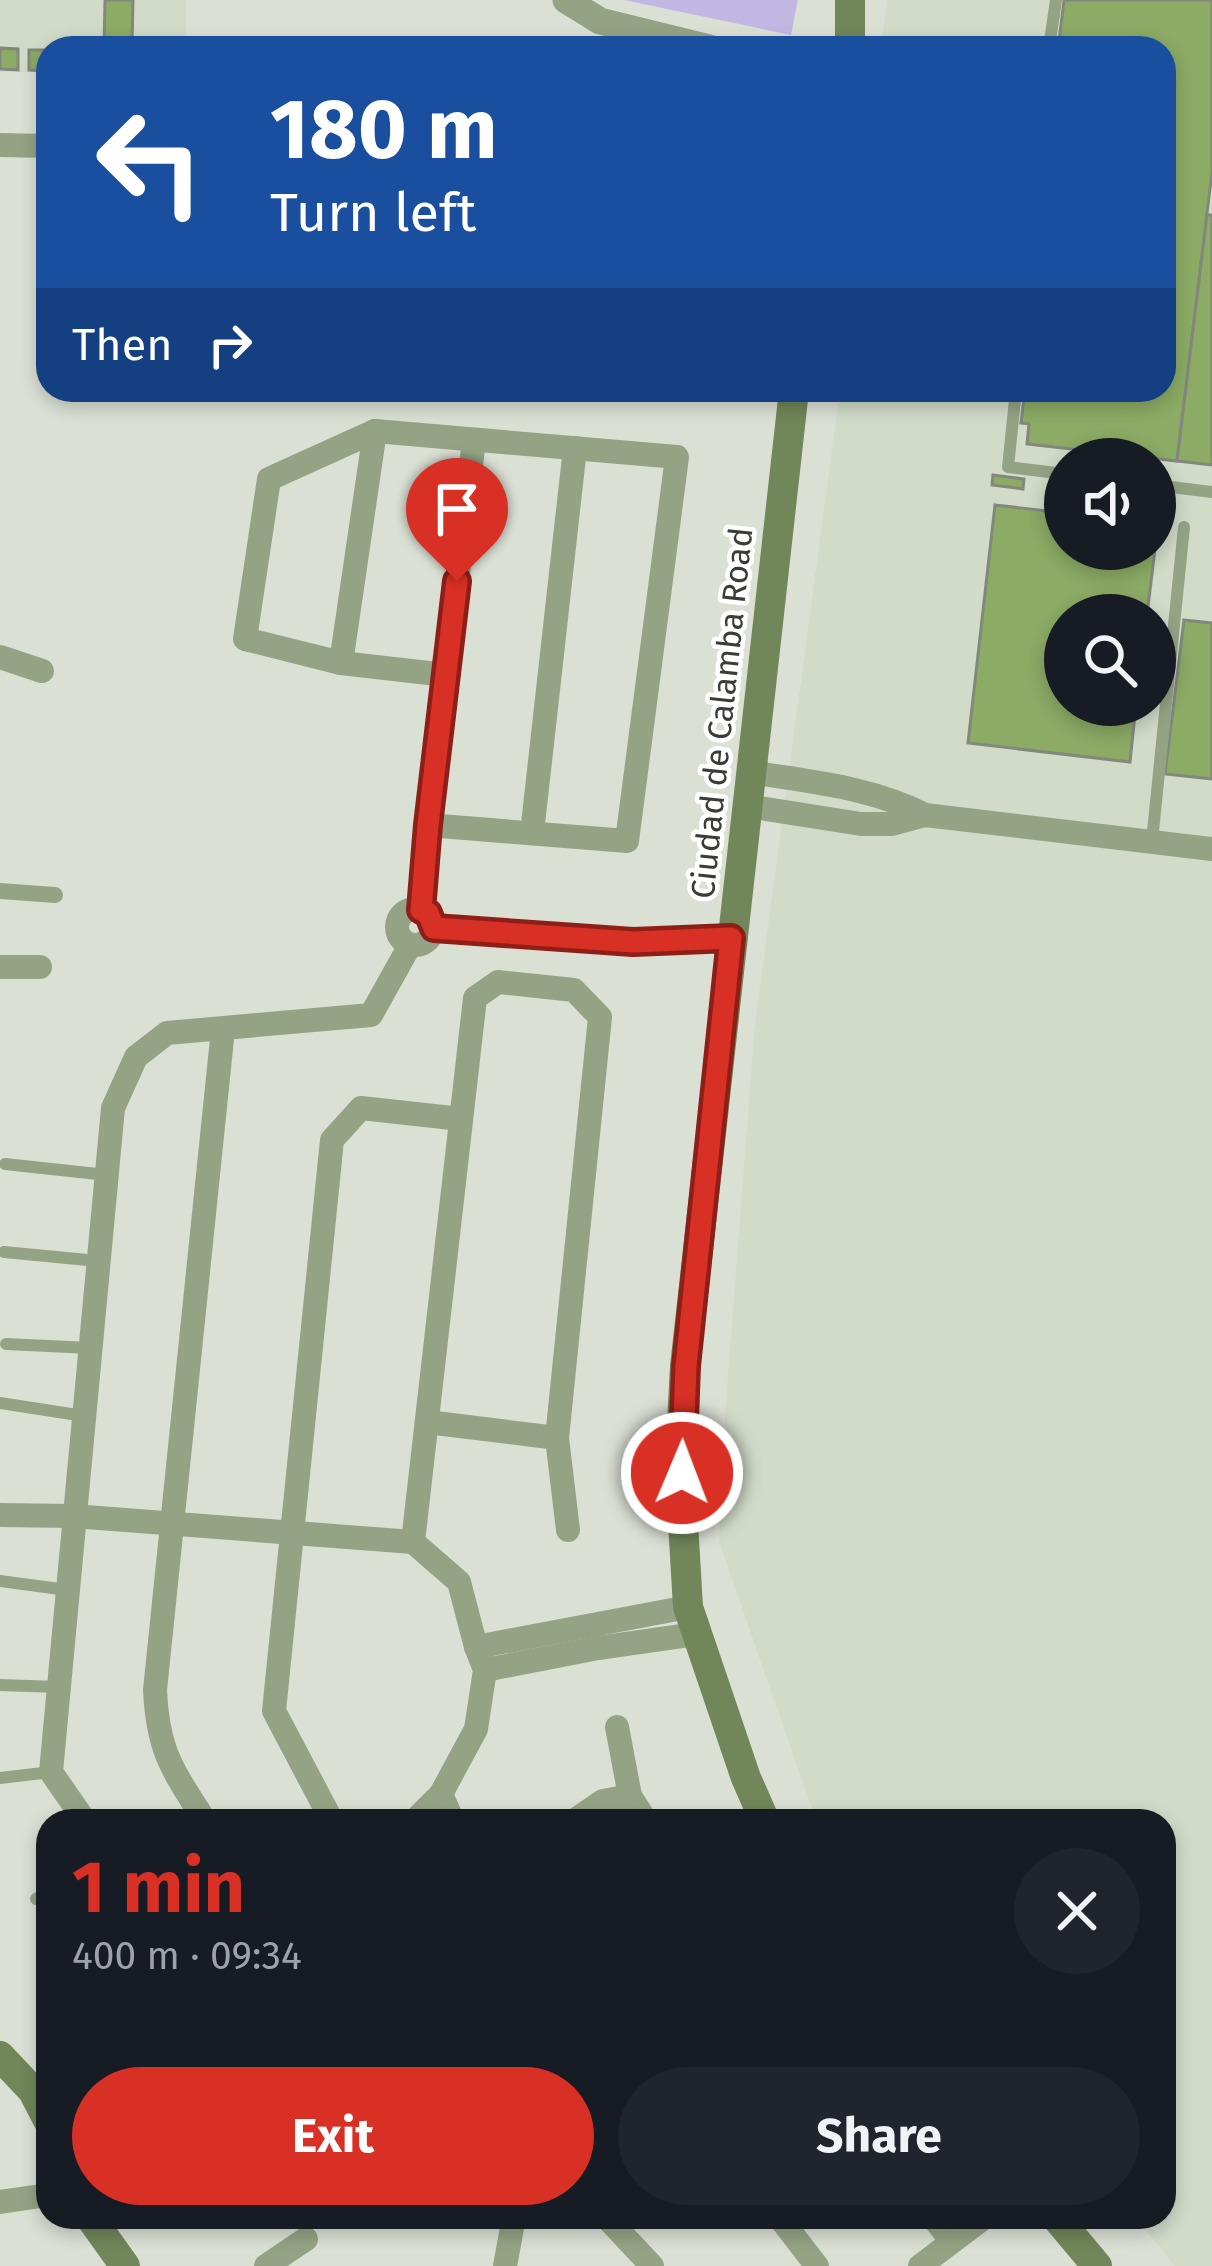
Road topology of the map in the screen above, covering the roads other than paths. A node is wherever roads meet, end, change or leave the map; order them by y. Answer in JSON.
{"nodes":[{"id":1,"x":566,"y":0,"type":"edge"},
{"id":2,"x":850,"y":0,"type":"edge"},
{"id":3,"x":1056,"y":0,"type":"edge"},
{"id":4,"x":661,"y":36,"type":"edge"},
{"id":5,"x":850,"y":36,"type":"edge"},
{"id":6,"x":1051,"y":36,"type":"edge"},
{"id":7,"x":0,"y":145,"type":"edge"},
{"id":8,"x":36,"y":146,"type":"edge"},
{"id":9,"x":793,"y":402,"type":"edge"},
{"id":10,"x":1015,"y":402,"type":"edge"},
{"id":11,"x":375,"y":431,"type":"junction"},
{"id":12,"x":474,"y":440,"type":"junction"},
{"id":13,"x":575,"y":448,"type":"junction"},
{"id":14,"x":1044,"y":471,"type":"edge"},
{"id":15,"x":1176,"y":488,"type":"edge"},
{"id":16,"x":1212,"y":492,"type":"edge"},
{"id":17,"x":1184,"y":527,"type":"dead end"},
{"id":18,"x":0,"y":657,"type":"edge"},
{"id":19,"x":341,"y":663,"type":"junction"},
{"id":20,"x":42,"y":671,"type":"dead end"},
{"id":21,"x":446,"y":675,"type":"junction"},
{"id":22,"x":750,"y":772,"type":"junction"},
{"id":23,"x":747,"y":806,"type":"junction"},
{"id":24,"x":925,"y":815,"type":"junction"},
{"id":25,"x":428,"y":825,"type":"junction"},
{"id":26,"x":532,"y":833,"type":"junction"},
{"id":27,"x":1152,"y":842,"type":"junction"},
{"id":28,"x":1212,"y":849,"type":"edge"},
{"id":29,"x":0,"y":892,"type":"edge"},
{"id":30,"x":55,"y":895,"type":"dead end"},
{"id":31,"x":427,"y":919,"type":"junction"},
{"id":32,"x":731,"y":938,"type":"junction"},
{"id":33,"x":0,"y":967,"type":"edge"},
{"id":34,"x":40,"y":968,"type":"dead end"},
{"id":35,"x":224,"y":1029,"type":"junction"},
{"id":36,"x":461,"y":1119,"type":"junction"},
{"id":37,"x":5,"y":1164,"type":"dead end"},
{"id":38,"x":106,"y":1174,"type":"junction"},
{"id":39,"x":4,"y":1252,"type":"dead end"},
{"id":40,"x":98,"y":1261,"type":"junction"},
{"id":41,"x":6,"y":1344,"type":"dead end"},
{"id":42,"x":90,"y":1348,"type":"junction"},
{"id":43,"x":0,"y":1403,"type":"edge"},
{"id":44,"x":84,"y":1416,"type":"junction"},
{"id":45,"x":427,"y":1422,"type":"junction"},
{"id":46,"x":557,"y":1438,"type":"junction"},
{"id":47,"x":0,"y":1515,"type":"edge"},
{"id":48,"x":73,"y":1516,"type":"junction"},
{"id":49,"x":172,"y":1525,"type":"junction"},
{"id":50,"x":568,"y":1530,"type":"dead end"},
{"id":51,"x":290,"y":1534,"type":"junction"},
{"id":52,"x":413,"y":1542,"type":"junction"},
{"id":53,"x":0,"y":1582,"type":"edge"},
{"id":54,"x":67,"y":1590,"type":"junction"},
{"id":55,"x":692,"y":1620,"type":"junction"},
{"id":56,"x":481,"y":1659,"type":"junction"},
{"id":57,"x":0,"y":1684,"type":"edge"},
{"id":58,"x":58,"y":1687,"type":"junction"},
{"id":59,"x":617,"y":1727,"type":"dead end"},
{"id":60,"x":51,"y":1772,"type":"junction"},
{"id":61,"x":0,"y":1778,"type":"edge"},
{"id":62,"x":441,"y":1794,"type":"junction"},
{"id":63,"x":630,"y":1796,"type":"junction"},
{"id":64,"x":77,"y":1809,"type":"edge"},
{"id":65,"x":198,"y":1809,"type":"edge"},
{"id":66,"x":326,"y":1809,"type":"edge"},
{"id":67,"x":426,"y":1809,"type":"edge"},
{"id":68,"x":448,"y":1809,"type":"edge"},
{"id":69,"x":592,"y":1809,"type":"edge"},
{"id":70,"x":638,"y":1809,"type":"edge"},
{"id":71,"x":760,"y":1809,"type":"edge"},
{"id":72,"x":0,"y":2056,"type":"edge"},
{"id":73,"x":36,"y":2097,"type":"edge"},
{"id":74,"x":36,"y":2197,"type":"edge"},
{"id":75,"x":0,"y":2202,"type":"edge"},
{"id":76,"x":99,"y":2229,"type":"edge"},
{"id":77,"x":512,"y":2229,"type":"edge"},
{"id":78,"x":617,"y":2229,"type":"edge"},
{"id":79,"x":789,"y":2229,"type":"edge"},
{"id":80,"x":942,"y":2229,"type":"edge"},
{"id":81,"x":968,"y":2229,"type":"edge"},
{"id":82,"x":1066,"y":2229,"type":"edge"},
{"id":83,"x":306,"y":2239,"type":"dead end"},
{"id":84,"x":951,"y":2241,"type":"junction"},
{"id":85,"x":125,"y":2266,"type":"edge"},
{"id":86,"x":266,"y":2266,"type":"edge"},
{"id":87,"x":505,"y":2266,"type":"edge"},
{"id":88,"x":652,"y":2266,"type":"edge"},
{"id":89,"x":818,"y":2266,"type":"edge"},
{"id":90,"x":920,"y":2266,"type":"edge"},
{"id":91,"x":1096,"y":2266,"type":"edge"}],
"edges":[{"from":1,"to":4,"type":"street"},
{"from":2,"to":5,"type":"main road"},
{"from":3,"to":6,"type":"lane"},
{"from":7,"to":8,"type":"street"},
{"from":9,"to":22,"type":"main road","name":"Ciudad de Calamba Road"},
{"from":10,"to":14,"type":"lane"},
{"from":11,"to":12,"type":"street"},
{"from":11,"to":19,"type":"street"},
{"from":11,"to":19,"type":"street"},
{"from":12,"to":13,"type":"street"},
{"from":12,"to":21,"type":"street"},
{"from":13,"to":26,"type":"street"},
{"from":13,"to":26,"type":"street"},
{"from":15,"to":16,"type":"lane"},
{"from":17,"to":27,"type":"lane"},
{"from":18,"to":20,"type":"street"},
{"from":19,"to":21,"type":"street"},
{"from":21,"to":25,"type":"street"},
{"from":22,"to":23,"type":"main road","name":"Ciudad de Calamba Road"},
{"from":22,"to":24,"type":"street"},
{"from":23,"to":24,"type":"street"},
{"from":23,"to":32,"type":"main road","name":"Ciudad de Calamba Road"},
{"from":24,"to":27,"type":"street"},
{"from":25,"to":26,"type":"street"},
{"from":25,"to":31,"type":"street"},
{"from":27,"to":28,"type":"street"},
{"from":29,"to":30,"type":"street"},
{"from":31,"to":32,"type":"street"},
{"from":31,"to":35,"type":"street"},
{"from":32,"to":55,"type":"main road","name":"Ciudad de Calamba Road"},
{"from":33,"to":34,"type":"street"},
{"from":35,"to":38,"type":"street"},
{"from":35,"to":49,"type":"street"},
{"from":36,"to":45,"type":"street"},
{"from":36,"to":46,"type":"street"},
{"from":36,"to":51,"type":"street"},
{"from":37,"to":38,"type":"lane"},
{"from":38,"to":40,"type":"street"},
{"from":39,"to":40,"type":"lane"},
{"from":40,"to":42,"type":"street"},
{"from":41,"to":42,"type":"lane"},
{"from":42,"to":44,"type":"street"},
{"from":43,"to":44,"type":"lane"},
{"from":44,"to":48,"type":"street"},
{"from":45,"to":46,"type":"street"},
{"from":45,"to":52,"type":"street"},
{"from":46,"to":50,"type":"street"},
{"from":47,"to":48,"type":"street"},
{"from":48,"to":49,"type":"street"},
{"from":48,"to":54,"type":"street"},
{"from":49,"to":51,"type":"street"},
{"from":49,"to":65,"type":"street"},
{"from":51,"to":52,"type":"street"},
{"from":51,"to":66,"type":"street"},
{"from":52,"to":56,"type":"street"},
{"from":53,"to":54,"type":"lane"},
{"from":54,"to":58,"type":"street"},
{"from":55,"to":56,"type":"street"},
{"from":55,"to":71,"type":"main road","name":"Ciudad de Calamba Road"},
{"from":56,"to":62,"type":"street"},
{"from":57,"to":58,"type":"lane"},
{"from":58,"to":60,"type":"street"},
{"from":59,"to":63,"type":"street"},
{"from":60,"to":61,"type":"lane"},
{"from":60,"to":64,"type":"street"},
{"from":62,"to":67,"type":"street"},
{"from":62,"to":68,"type":"street"},
{"from":63,"to":69,"type":"street"},
{"from":63,"to":70,"type":"street"},
{"from":72,"to":73,"type":"main road"},
{"from":74,"to":75,"type":"street"},
{"from":76,"to":85,"type":"main road"},
{"from":77,"to":87,"type":"street"},
{"from":78,"to":88,"type":"street"},
{"from":79,"to":89,"type":"street"},
{"from":80,"to":84,"type":"street"},
{"from":81,"to":84,"type":"street"},
{"from":82,"to":91,"type":"main road"},
{"from":83,"to":86,"type":"street"},
{"from":84,"to":90,"type":"street"}]}
